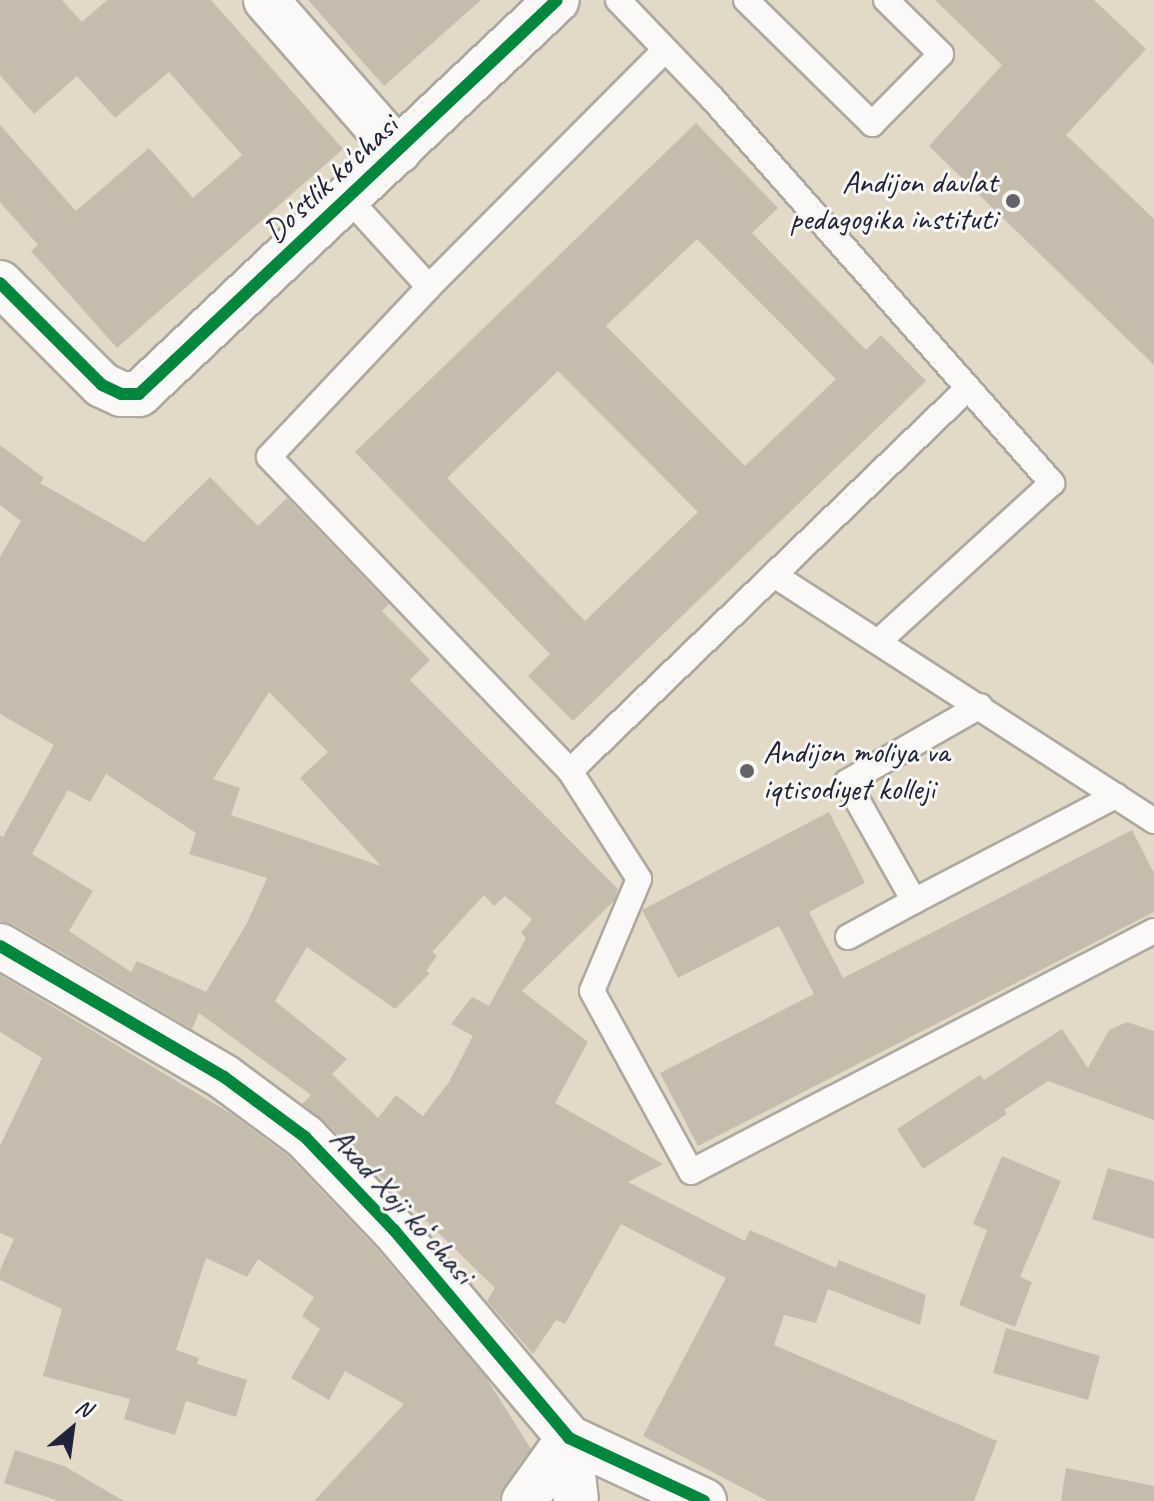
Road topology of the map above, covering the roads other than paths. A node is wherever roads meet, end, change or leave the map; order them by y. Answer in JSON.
{"nodes":[{"id":1,"x":266,"y":0,"type":"edge"},
{"id":2,"x":557,"y":0,"type":"edge"},
{"id":3,"x":618,"y":0,"type":"edge"},
{"id":4,"x":746,"y":0,"type":"edge"},
{"id":5,"x":886,"y":0,"type":"edge"},
{"id":6,"x":665,"y":50,"type":"junction"},
{"id":7,"x":398,"y":151,"type":"junction"},
{"id":8,"x":348,"y":198,"type":"junction"},
{"id":9,"x":0,"y":283,"type":"edge"},
{"id":10,"x":429,"y":287,"type":"junction"},
{"id":11,"x":967,"y":389,"type":"junction"},
{"id":12,"x":774,"y":575,"type":"junction"},
{"id":13,"x":879,"y":641,"type":"junction"},
{"id":14,"x":980,"y":706,"type":"junction"},
{"id":15,"x":570,"y":771,"type":"junction"},
{"id":16,"x":1116,"y":796,"type":"junction"},
{"id":17,"x":1154,"y":821,"type":"edge"},
{"id":18,"x":914,"y":901,"type":"junction"},
{"id":19,"x":1154,"y":931,"type":"edge"},
{"id":20,"x":848,"y":937,"type":"dead end"},
{"id":21,"x":0,"y":946,"type":"edge"},
{"id":22,"x":569,"y":1438,"type":"junction"},
{"id":23,"x":524,"y":1501,"type":"edge"},
{"id":24,"x":576,"y":1501,"type":"edge"},
{"id":25,"x":704,"y":1501,"type":"edge"}],
"edges":[{"from":1,"to":7,"type":"street"},
{"from":2,"to":7,"type":"street","name":"Do'stlik ko'chasi"},
{"from":3,"to":6,"type":"lane"},
{"from":4,"to":5,"type":"lane"},
{"from":6,"to":10,"type":"lane"},
{"from":6,"to":11,"type":"lane"},
{"from":7,"to":8,"type":"street","name":"Do'stlik ko'chasi"},
{"from":8,"to":9,"type":"street","name":"Do'stlik ko'chasi"},
{"from":8,"to":10,"type":"lane"},
{"from":10,"to":15,"type":"lane"},
{"from":11,"to":12,"type":"lane"},
{"from":11,"to":13,"type":"lane"},
{"from":12,"to":13,"type":"lane"},
{"from":12,"to":15,"type":"lane"},
{"from":13,"to":14,"type":"lane"},
{"from":14,"to":16,"type":"lane"},
{"from":14,"to":18,"type":"lane"},
{"from":15,"to":19,"type":"lane"},
{"from":16,"to":17,"type":"lane"},
{"from":16,"to":18,"type":"lane"},
{"from":18,"to":20,"type":"lane"},
{"from":21,"to":22,"type":"street","name":"Axad Xoji koʻchasi"},
{"from":22,"to":23,"type":"street"},
{"from":22,"to":24,"type":"street"},
{"from":22,"to":25,"type":"street"}]}
